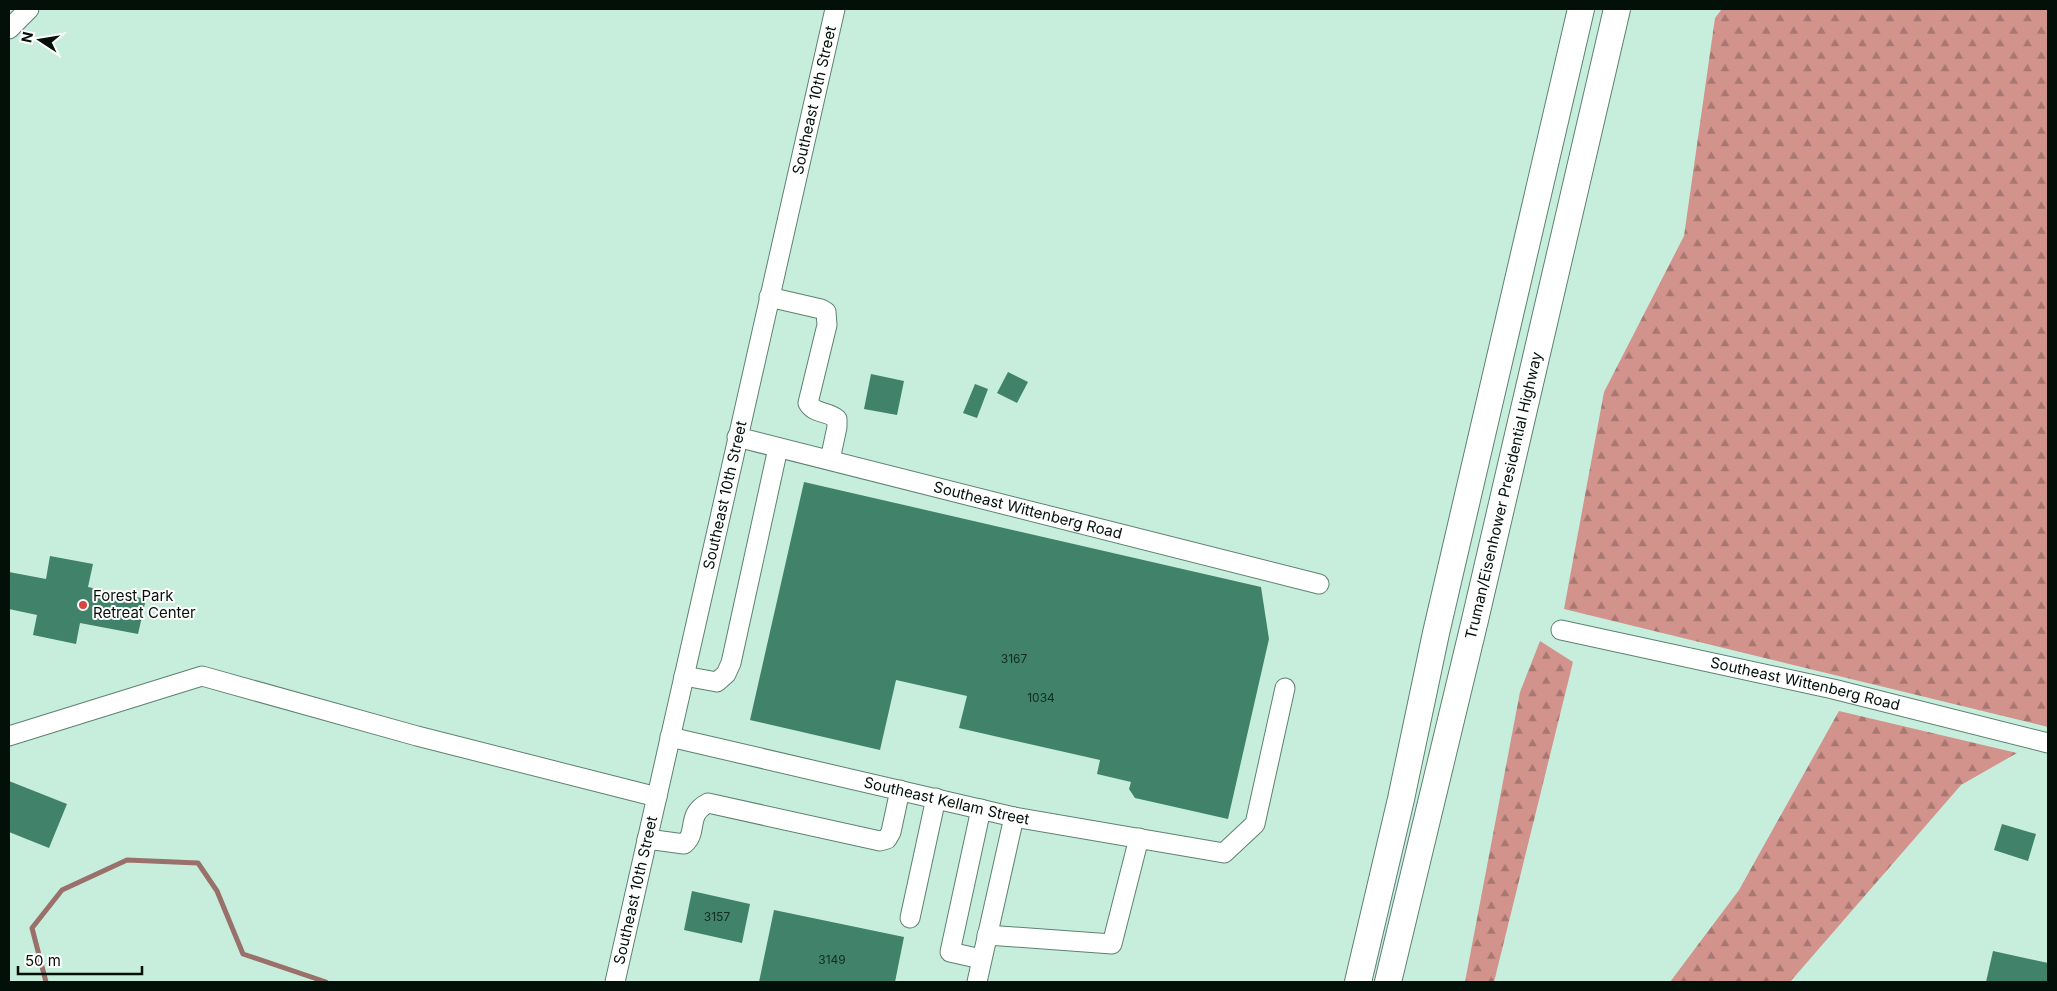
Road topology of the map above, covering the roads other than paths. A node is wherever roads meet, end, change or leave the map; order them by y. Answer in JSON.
{"nodes":[{"id":1,"x":29,"y":9,"type":"edge"},
{"id":2,"x":835,"y":9,"type":"edge"},
{"id":3,"x":1581,"y":9,"type":"edge"},
{"id":4,"x":1617,"y":9,"type":"edge"},
{"id":5,"x":1624,"y":9,"type":"edge"},
{"id":6,"x":9,"y":29,"type":"edge"},
{"id":7,"x":1603,"y":67,"type":"junction"},
{"id":8,"x":769,"y":297,"type":"junction"},
{"id":9,"x":737,"y":437,"type":"junction"},
{"id":10,"x":778,"y":448,"type":"junction"},
{"id":11,"x":830,"y":460,"type":"junction"},
{"id":12,"x":1319,"y":584,"type":"dead end"},
{"id":13,"x":1561,"y":630,"type":"dead end"},
{"id":14,"x":684,"y":676,"type":"junction"},
{"id":15,"x":1285,"y":688,"type":"dead end"},
{"id":16,"x":9,"y":736,"type":"edge"},
{"id":17,"x":670,"y":737,"type":"junction"},
{"id":18,"x":2048,"y":742,"type":"edge"},
{"id":19,"x":900,"y":790,"type":"junction"},
{"id":20,"x":656,"y":797,"type":"junction"},
{"id":21,"x":936,"y":798,"type":"junction"},
{"id":22,"x":1401,"y":799,"type":"junction"},
{"id":23,"x":981,"y":809,"type":"junction"},
{"id":24,"x":1014,"y":817,"type":"junction"},
{"id":25,"x":1139,"y":838,"type":"junction"},
{"id":26,"x":647,"y":839,"type":"junction"},
{"id":27,"x":1409,"y":890,"type":"junction"},
{"id":28,"x":910,"y":918,"type":"dead end"},
{"id":29,"x":987,"y":935,"type":"junction"},
{"id":30,"x":981,"y":959,"type":"junction"},
{"id":31,"x":615,"y":982,"type":"edge"},
{"id":32,"x":977,"y":982,"type":"edge"},
{"id":33,"x":1342,"y":982,"type":"edge"},
{"id":34,"x":1358,"y":982,"type":"edge"},
{"id":35,"x":1388,"y":982,"type":"edge"},
{"id":36,"x":1398,"y":982,"type":"edge"}],
"edges":[{"from":1,"to":6,"type":"street"},
{"from":2,"to":8,"type":"street","name":"Southeast 10th Street"},
{"from":3,"to":22,"type":"highway"},
{"from":4,"to":7,"type":"highway","name":"Truman/Eisenhower Presidential Highway"},
{"from":5,"to":7,"type":"highway"},
{"from":7,"to":27,"type":"highway","name":"Truman/Eisenhower Presidential Highway"},
{"from":8,"to":9,"type":"street","name":"Southeast 10th Street"},
{"from":8,"to":11,"type":"street"},
{"from":9,"to":10,"type":"street","name":"Southeast Wittenberg Road"},
{"from":9,"to":14,"type":"street","name":"Southeast 10th Street"},
{"from":10,"to":11,"type":"street","name":"Southeast Wittenberg Road"},
{"from":10,"to":14,"type":"street"},
{"from":11,"to":12,"type":"street","name":"Southeast Wittenberg Road"},
{"from":13,"to":18,"type":"street","name":"Southeast Wittenberg Road"},
{"from":14,"to":17,"type":"street","name":"Southeast 10th Street"},
{"from":15,"to":25,"type":"street","name":"Southeast Kellam Street"},
{"from":16,"to":20,"type":"street"},
{"from":17,"to":19,"type":"street","name":"Southeast Kellam Street"},
{"from":17,"to":20,"type":"street","name":"Southeast 10th Street"},
{"from":19,"to":21,"type":"street","name":"Southeast Kellam Street"},
{"from":19,"to":26,"type":"street"},
{"from":20,"to":26,"type":"street","name":"Southeast 10th Street"},
{"from":21,"to":23,"type":"street","name":"Southeast Kellam Street"},
{"from":21,"to":28,"type":"street"},
{"from":22,"to":33,"type":"highway"},
{"from":22,"to":34,"type":"highway"},
{"from":23,"to":24,"type":"street","name":"Southeast Kellam Street"},
{"from":23,"to":30,"type":"street"},
{"from":24,"to":25,"type":"street","name":"Southeast Kellam Street"},
{"from":24,"to":29,"type":"street"},
{"from":25,"to":29,"type":"street"},
{"from":26,"to":31,"type":"street","name":"Southeast 10th Street"},
{"from":27,"to":35,"type":"highway","name":"Truman/Eisenhower Presidential Highway"},
{"from":27,"to":36,"type":"highway"},
{"from":29,"to":30,"type":"street"},
{"from":30,"to":32,"type":"street"}]}
